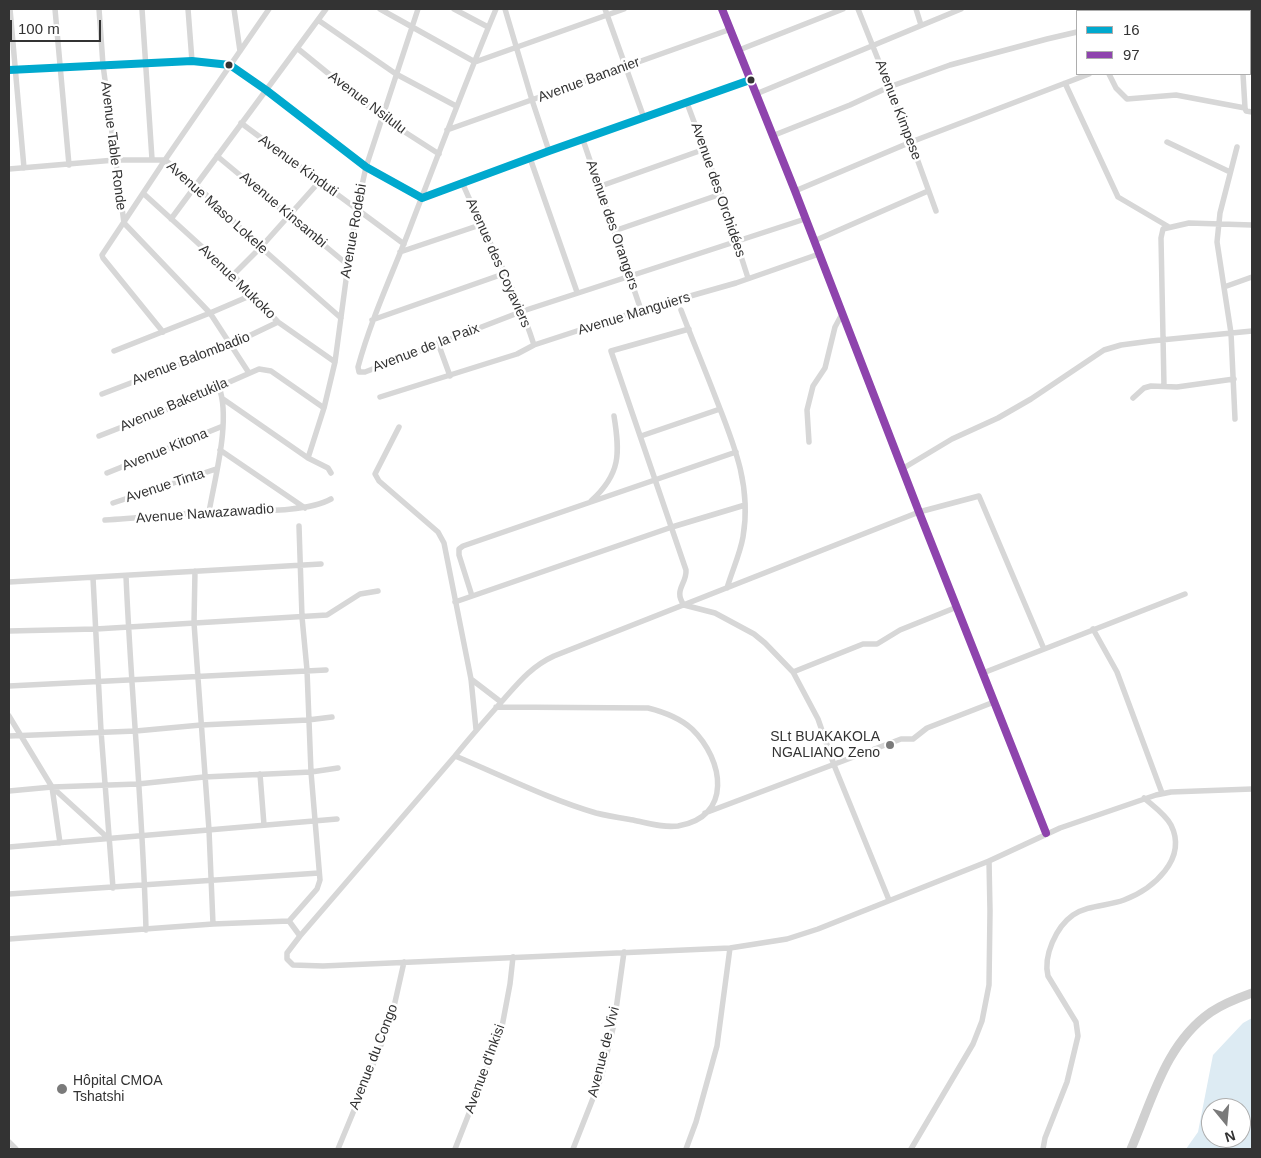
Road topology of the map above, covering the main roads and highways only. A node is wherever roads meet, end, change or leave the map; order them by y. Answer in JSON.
{"nodes":[{"id":1,"x":1252,"y":993,"type":"edge"},
{"id":2,"x":1131,"y":1149,"type":"edge"}],
"edges":[{"from":1,"to":2,"type":"main road"}]}
